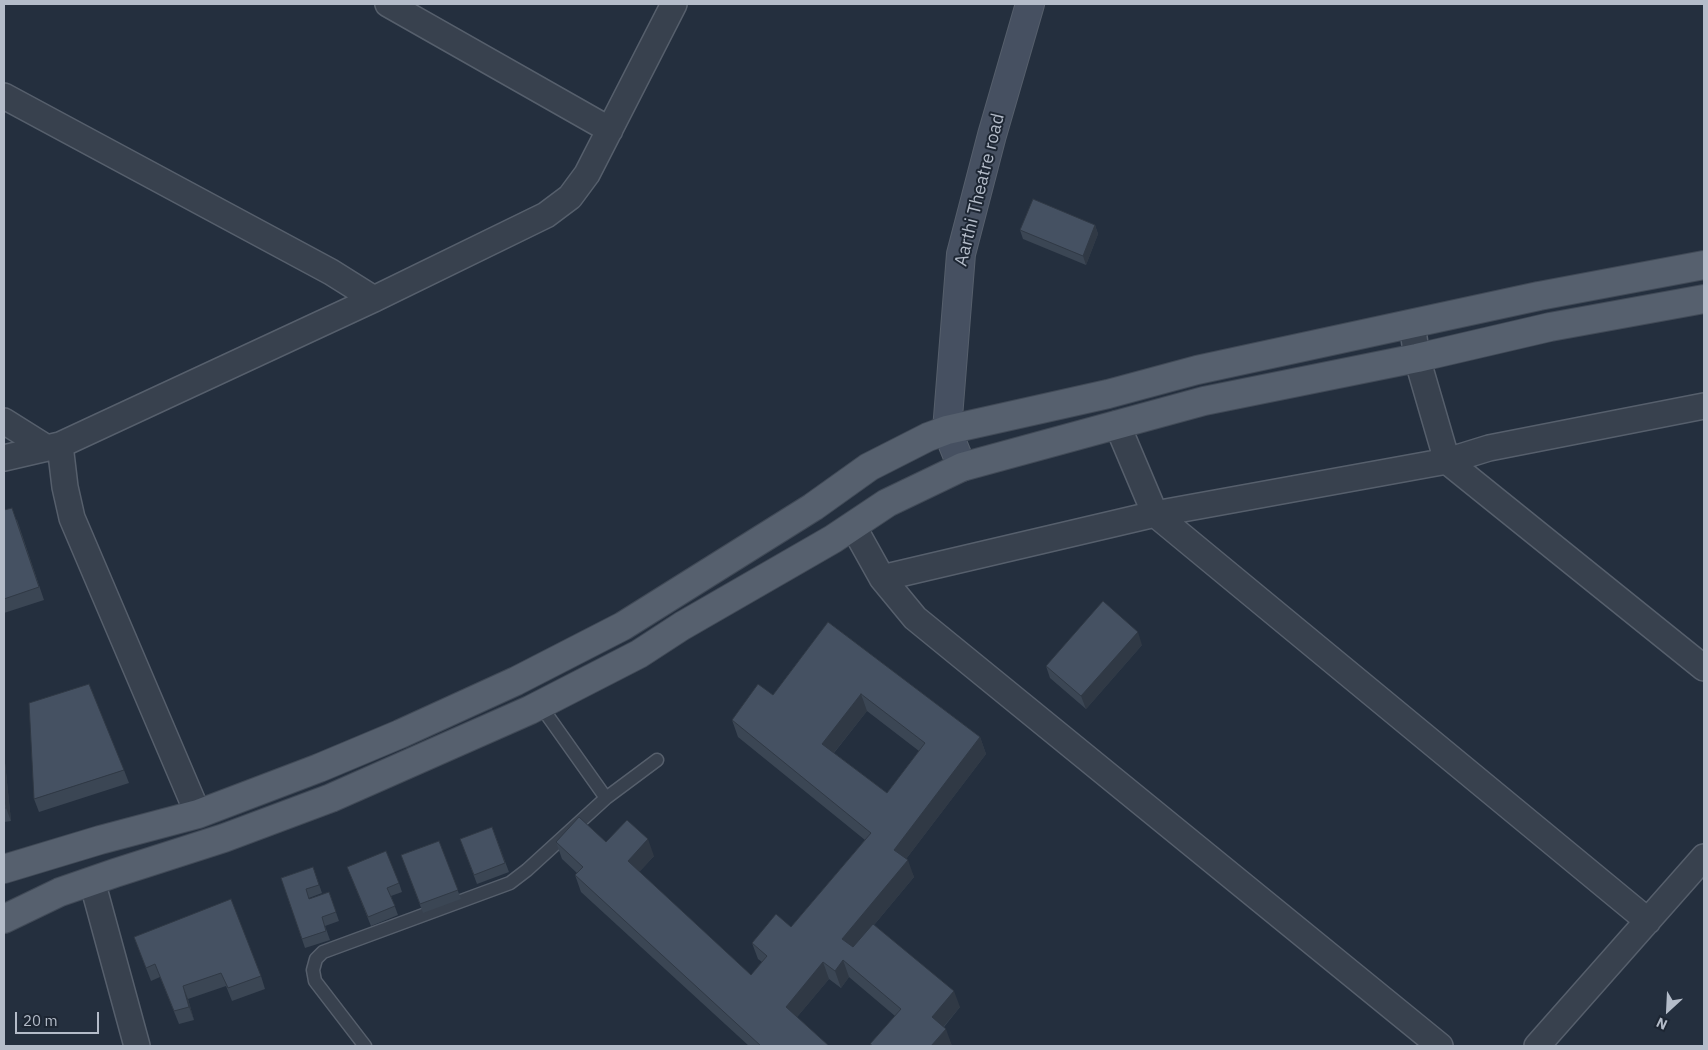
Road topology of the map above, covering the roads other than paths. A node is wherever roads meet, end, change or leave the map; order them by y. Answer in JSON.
{"nodes":[{"id":1,"x":388,"y":4,"type":"edge"},
{"id":2,"x":674,"y":4,"type":"edge"},
{"id":3,"x":1030,"y":4,"type":"edge"},
{"id":4,"x":4,"y":96,"type":"edge"},
{"id":5,"x":610,"y":130,"type":"junction"},
{"id":6,"x":1704,"y":265,"type":"edge"},
{"id":7,"x":374,"y":299,"type":"junction"},
{"id":8,"x":1704,"y":299,"type":"edge"},
{"id":9,"x":1412,"y":324,"type":"junction"},
{"id":10,"x":1417,"y":358,"type":"junction"},
{"id":11,"x":1704,"y":406,"type":"edge"},
{"id":12,"x":4,"y":421,"type":"edge"},
{"id":13,"x":1117,"y":424,"type":"junction"},
{"id":14,"x":946,"y":430,"type":"junction"},
{"id":15,"x":54,"y":447,"type":"junction"},
{"id":16,"x":4,"y":458,"type":"edge"},
{"id":17,"x":1447,"y":461,"type":"junction"},
{"id":18,"x":962,"y":467,"type":"junction"},
{"id":19,"x":1155,"y":514,"type":"junction"},
{"id":20,"x":853,"y":526,"type":"junction"},
{"id":21,"x":882,"y":578,"type":"junction"},
{"id":22,"x":1704,"y":668,"type":"edge"},
{"id":23,"x":540,"y":705,"type":"junction"},
{"id":24,"x":657,"y":760,"type":"dead end"},
{"id":25,"x":606,"y":798,"type":"junction"},
{"id":26,"x":198,"y":814,"type":"junction"},
{"id":27,"x":1704,"y":857,"type":"edge"},
{"id":28,"x":4,"y":869,"type":"edge"},
{"id":29,"x":92,"y":881,"type":"junction"},
{"id":30,"x":4,"y":919,"type":"edge"},
{"id":31,"x":1648,"y":921,"type":"junction"},
{"id":32,"x":137,"y":1046,"type":"edge"},
{"id":33,"x":365,"y":1046,"type":"edge"},
{"id":34,"x":1440,"y":1046,"type":"edge"},
{"id":35,"x":1537,"y":1046,"type":"edge"}],
"edges":[{"from":1,"to":5,"type":"street"},
{"from":2,"to":5,"type":"street"},
{"from":3,"to":14,"type":"main road","name":"Aarthi Theatre road"},
{"from":4,"to":7,"type":"street"},
{"from":5,"to":7,"type":"street"},
{"from":6,"to":9,"type":"main road"},
{"from":7,"to":15,"type":"street"},
{"from":8,"to":10,"type":"main road"},
{"from":9,"to":10,"type":"street"},
{"from":9,"to":14,"type":"main road"},
{"from":10,"to":13,"type":"main road"},
{"from":10,"to":17,"type":"street"},
{"from":11,"to":17,"type":"street"},
{"from":12,"to":15,"type":"street"},
{"from":13,"to":18,"type":"main road"},
{"from":13,"to":19,"type":"street"},
{"from":14,"to":18,"type":"main road","name":"Aarthi Theatre road"},
{"from":14,"to":26,"type":"main road"},
{"from":15,"to":16,"type":"street"},
{"from":15,"to":26,"type":"street"},
{"from":17,"to":19,"type":"street"},
{"from":17,"to":22,"type":"street"},
{"from":18,"to":20,"type":"main road"},
{"from":19,"to":21,"type":"street"},
{"from":19,"to":31,"type":"street"},
{"from":20,"to":21,"type":"street"},
{"from":20,"to":23,"type":"main road"},
{"from":21,"to":34,"type":"street"},
{"from":23,"to":25,"type":"lane"},
{"from":23,"to":29,"type":"main road"},
{"from":24,"to":25,"type":"lane"},
{"from":25,"to":33,"type":"lane"},
{"from":26,"to":28,"type":"main road"},
{"from":27,"to":31,"type":"street"},
{"from":29,"to":30,"type":"main road"},
{"from":29,"to":32,"type":"street"},
{"from":31,"to":35,"type":"street"}]}
